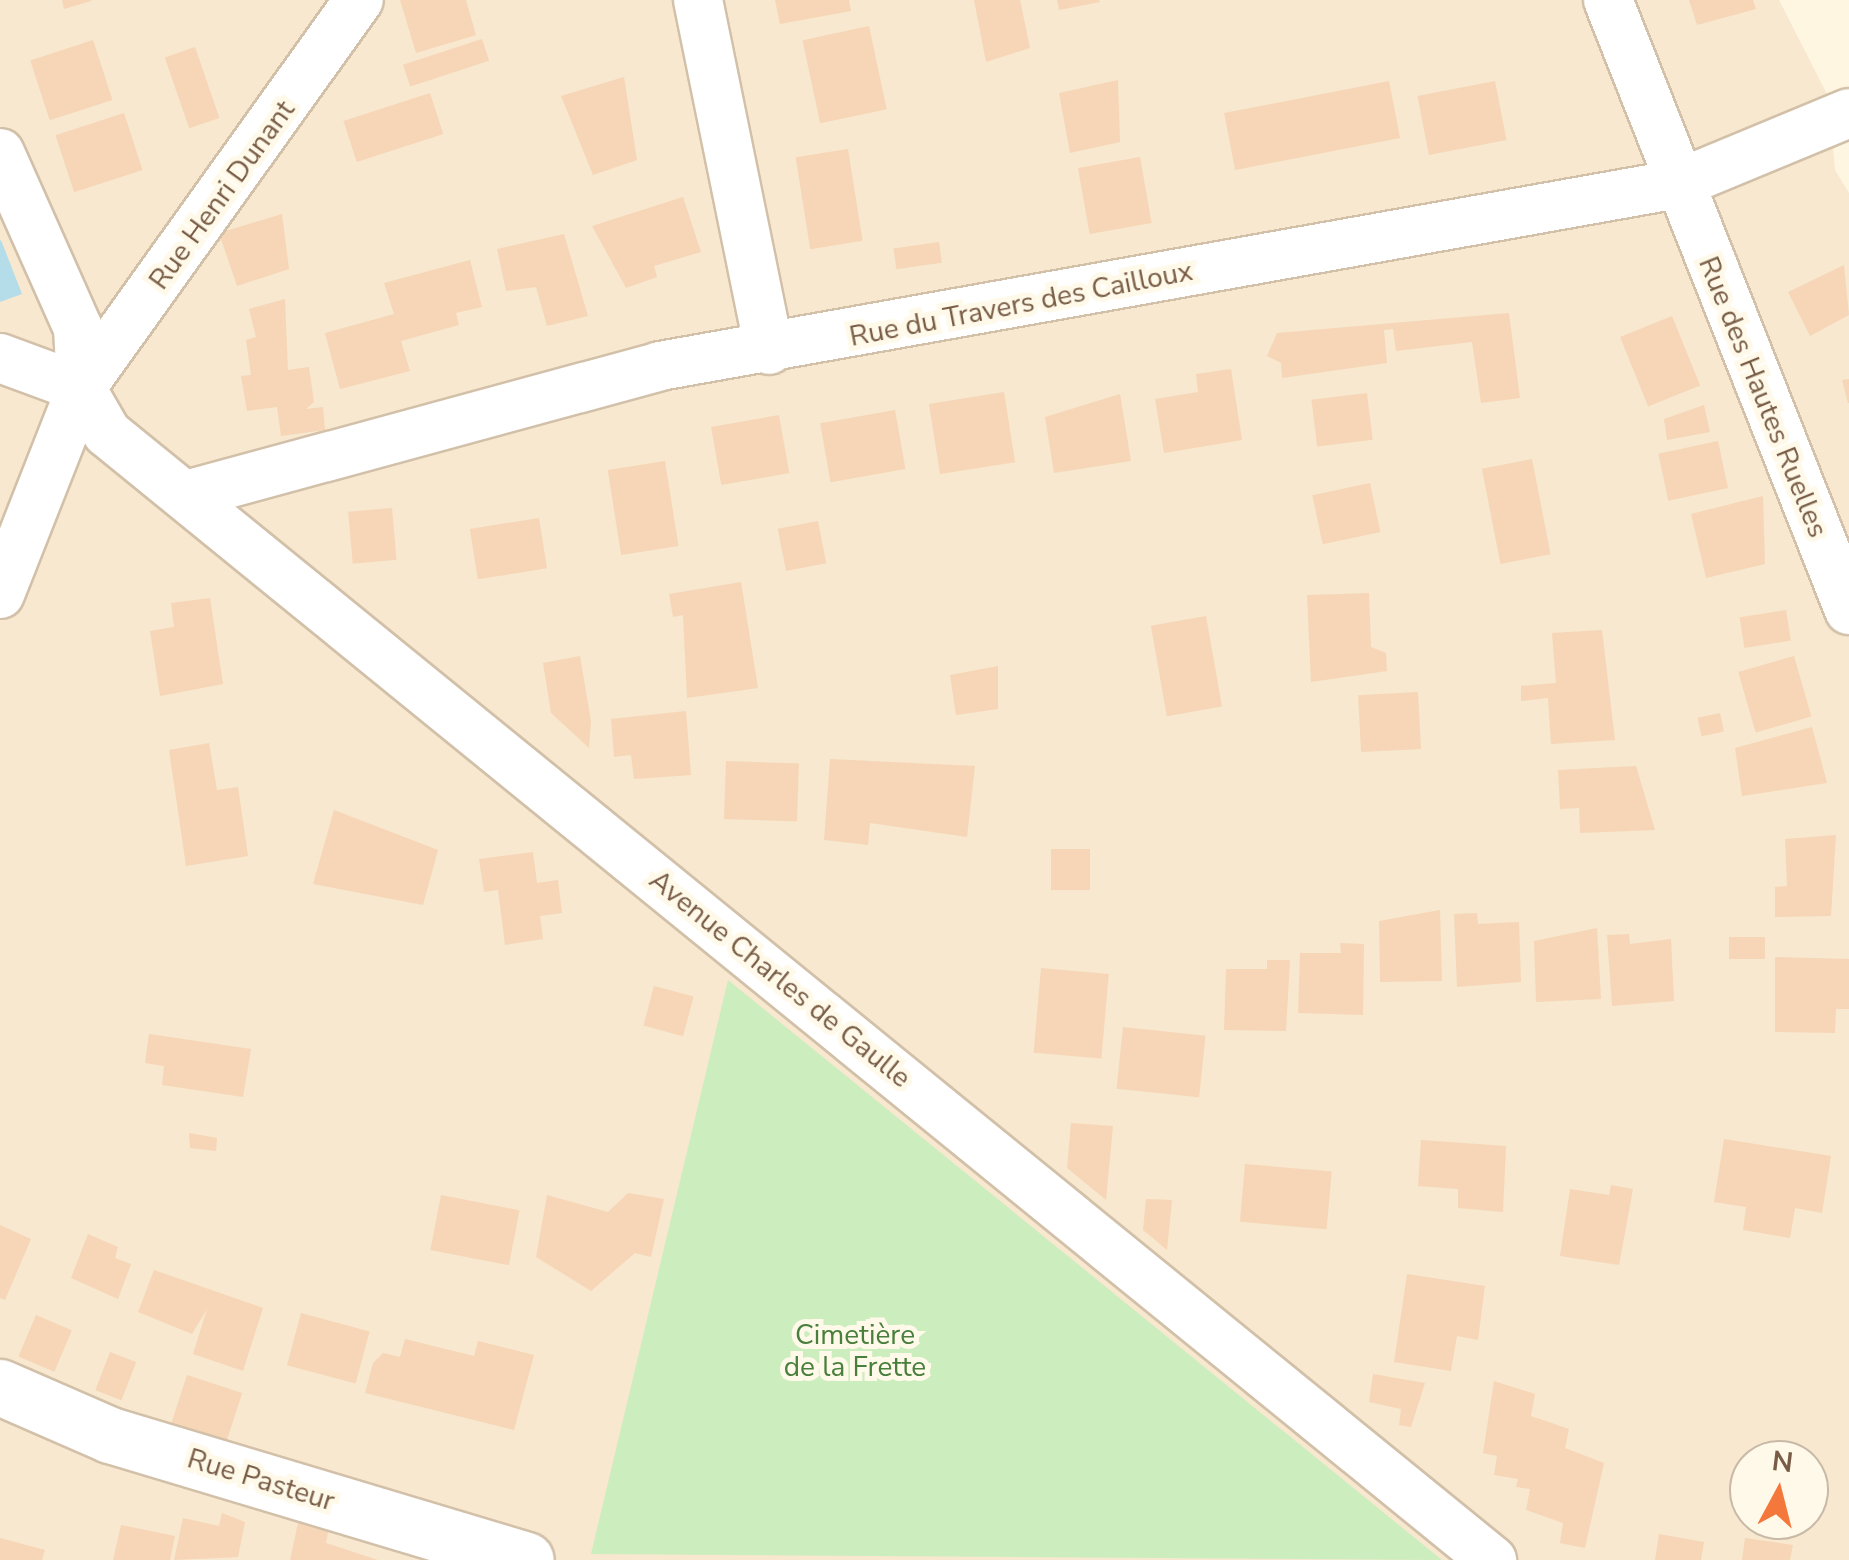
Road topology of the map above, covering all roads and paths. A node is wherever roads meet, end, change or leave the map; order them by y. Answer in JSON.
{"nodes":[{"id":1,"x":359,"y":0,"type":"edge"},
{"id":2,"x":698,"y":0,"type":"edge"},
{"id":3,"x":1608,"y":0,"type":"edge"},
{"id":4,"x":1840,"y":118,"type":"edge"},
{"id":5,"x":0,"y":154,"type":"edge"},
{"id":6,"x":1678,"y":184,"type":"junction"},
{"id":7,"x":769,"y":350,"type":"junction"},
{"id":8,"x":0,"y":358,"type":"edge"},
{"id":9,"x":81,"y":388,"type":"junction"},
{"id":10,"x":190,"y":494,"type":"junction"},
{"id":11,"x":0,"y":594,"type":"edge"},
{"id":12,"x":1849,"y":610,"type":"edge"},
{"id":13,"x":0,"y":1387,"type":"edge"},
{"id":14,"x":526,"y":1560,"type":"edge"},
{"id":15,"x":1492,"y":1560,"type":"edge"}],
"edges":[{"from":1,"to":9,"type":"street","name":"Rue Henri Dunant"},
{"from":2,"to":7,"type":"street"},
{"from":3,"to":6,"type":"street","name":"Rue des Hautes Ruelles"},
{"from":4,"to":6,"type":"street","name":"Rue du Travers des Cailloux"},
{"from":5,"to":9,"type":"street"},
{"from":6,"to":7,"type":"street","name":"Rue du Travers des Cailloux"},
{"from":6,"to":12,"type":"street","name":"Rue des Hautes Ruelles"},
{"from":7,"to":10,"type":"street","name":"Rue du Travers des Cailloux"},
{"from":8,"to":9,"type":"street"},
{"from":9,"to":10,"type":"street","name":"Avenue Charles de Gaulle"},
{"from":9,"to":11,"type":"street"},
{"from":10,"to":15,"type":"street","name":"Avenue Charles de Gaulle"},
{"from":13,"to":14,"type":"street","name":"Rue Pasteur"}]}
